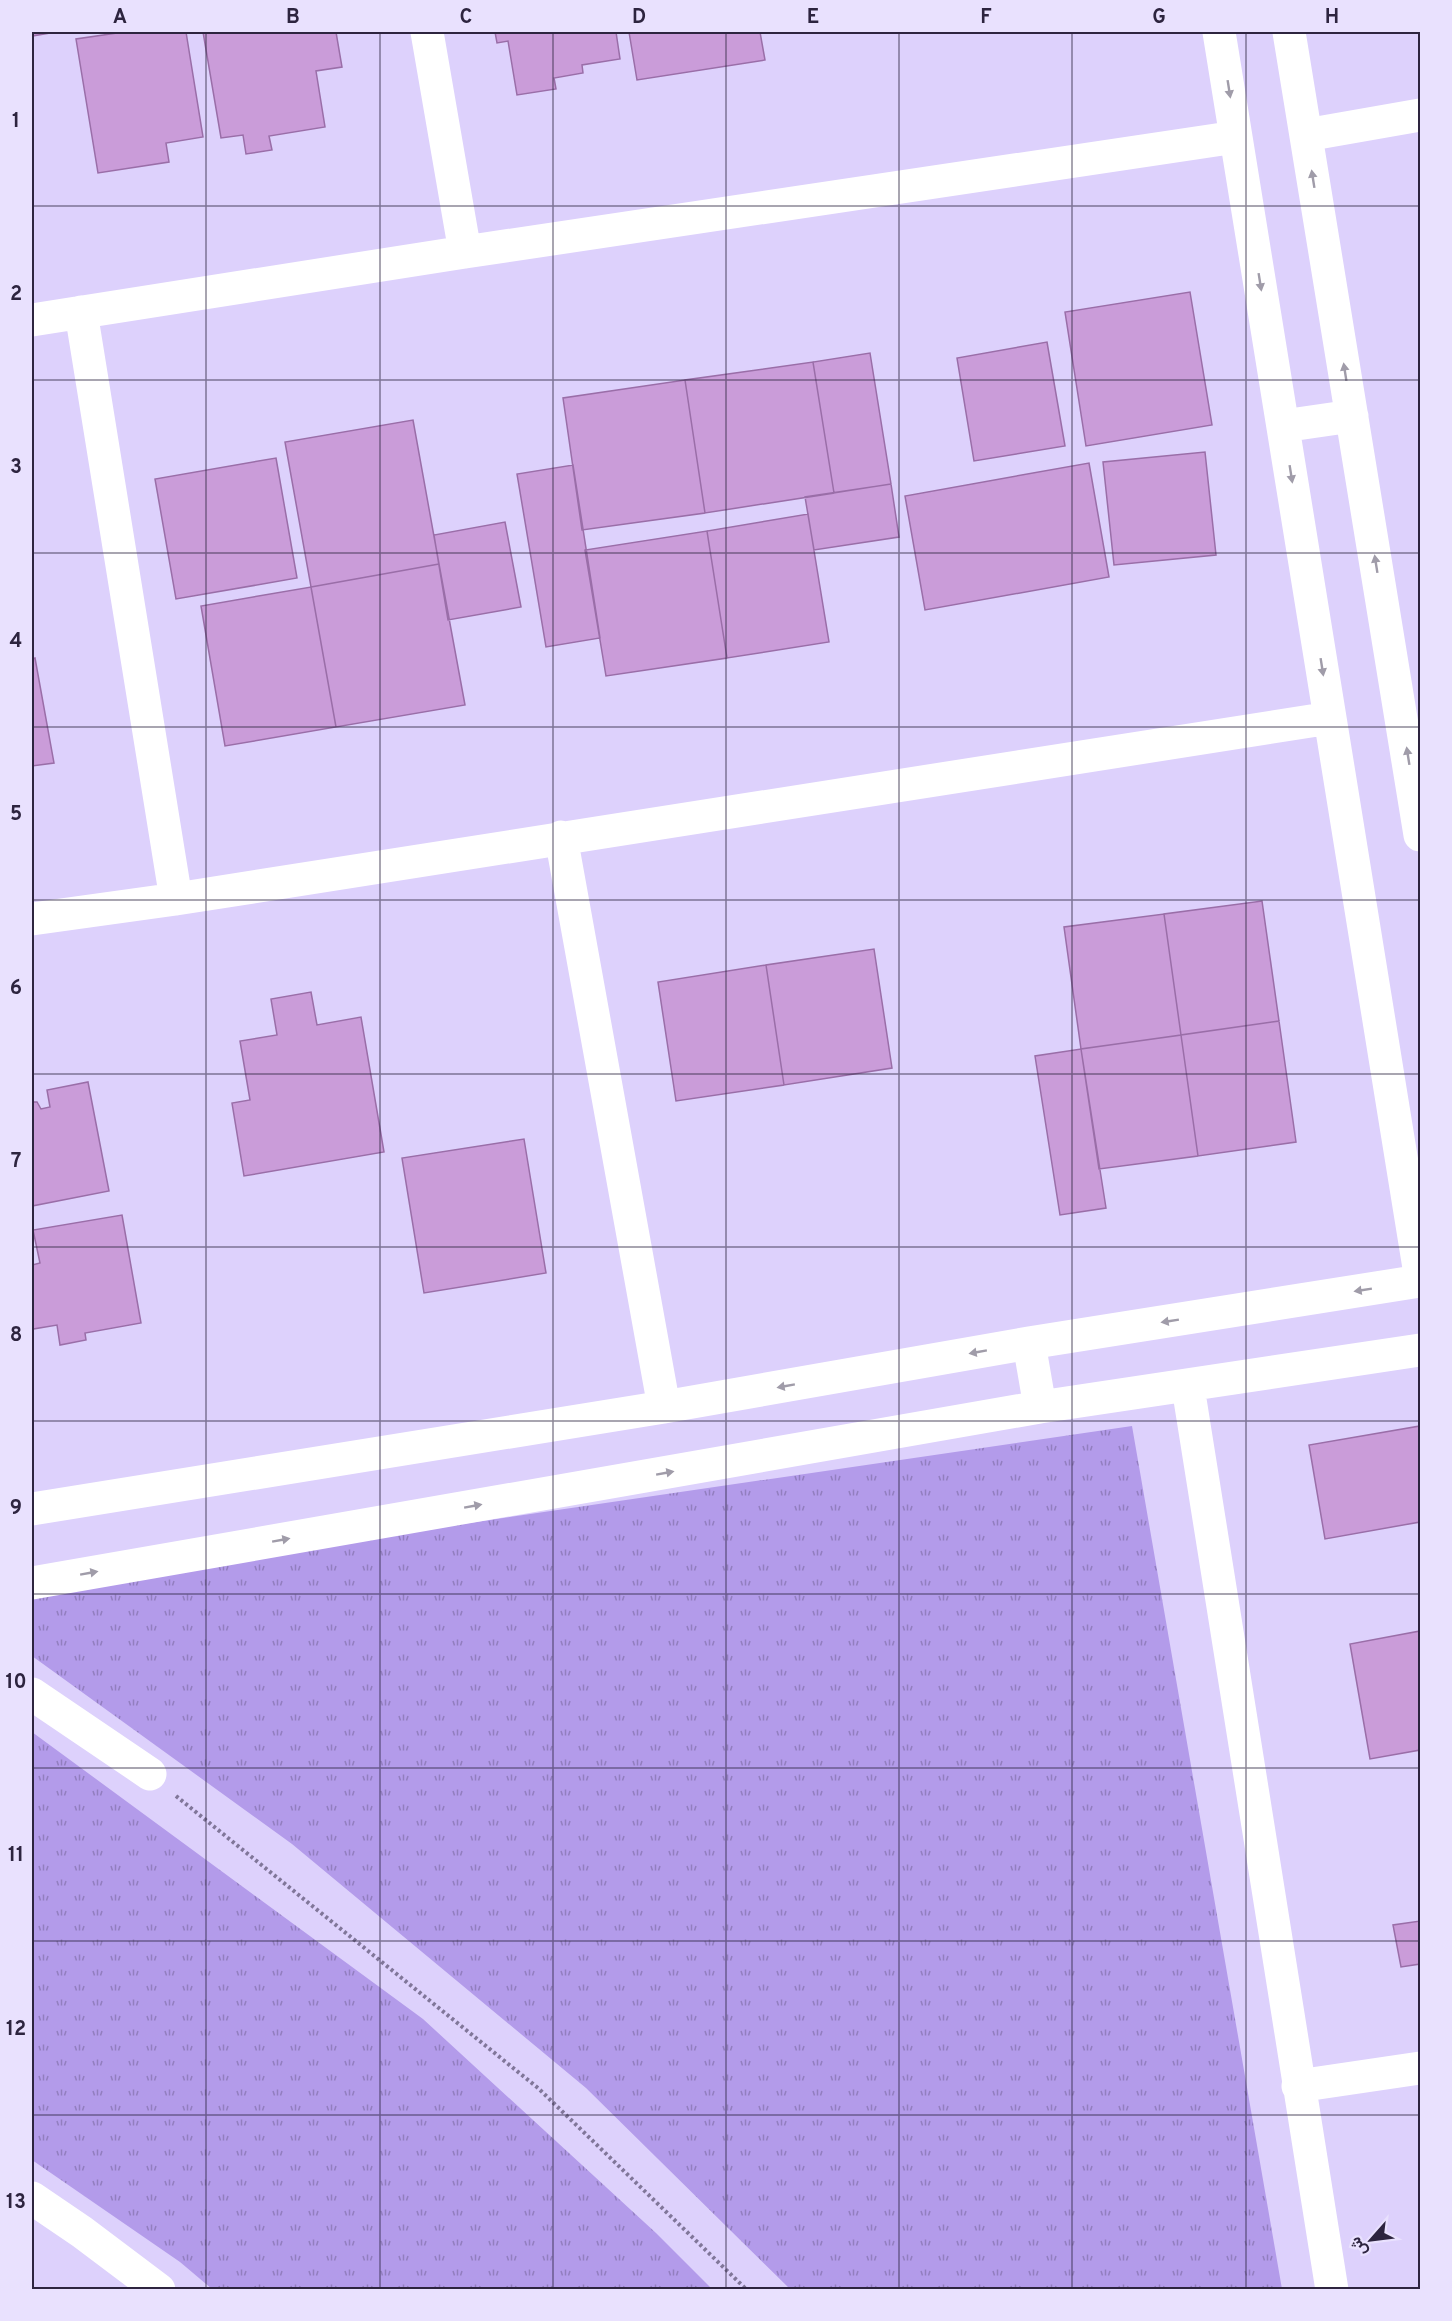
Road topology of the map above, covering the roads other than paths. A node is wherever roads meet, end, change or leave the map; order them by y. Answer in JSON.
{"nodes":[{"id":1,"x":428,"y":32,"type":"edge"},
{"id":2,"x":1220,"y":32,"type":"edge"},
{"id":3,"x":1289,"y":32,"type":"edge"},
{"id":4,"x":1420,"y":115,"type":"edge"},
{"id":5,"x":1306,"y":135,"type":"junction"},
{"id":6,"x":1236,"y":136,"type":"junction"},
{"id":7,"x":465,"y":252,"type":"junction"},
{"id":8,"x":81,"y":312,"type":"junction"},
{"id":9,"x":32,"y":320,"type":"edge"},
{"id":10,"x":1352,"y":416,"type":"junction"},
{"id":11,"x":1284,"y":426,"type":"junction"},
{"id":12,"x":1410,"y":707,"type":"edge"},
{"id":13,"x":1330,"y":718,"type":"junction"},
{"id":14,"x":1420,"y":835,"type":"edge"},
{"id":15,"x":561,"y":837,"type":"junction"},
{"id":16,"x":176,"y":899,"type":"junction"},
{"id":17,"x":32,"y":920,"type":"edge"},
{"id":18,"x":1420,"y":1274,"type":"edge"},
{"id":19,"x":1420,"y":1281,"type":"edge"},
{"id":20,"x":1029,"y":1343,"type":"junction"},
{"id":21,"x":1420,"y":1350,"type":"edge"},
{"id":22,"x":1188,"y":1387,"type":"junction"},
{"id":23,"x":664,"y":1407,"type":"junction"},
{"id":24,"x":1040,"y":1407,"type":"junction"},
{"id":25,"x":32,"y":1509,"type":"edge"},
{"id":26,"x":32,"y":1583,"type":"edge"},
{"id":27,"x":32,"y":1694,"type":"edge"},
{"id":28,"x":150,"y":1774,"type":"road end"},
{"id":29,"x":1420,"y":2068,"type":"edge"},
{"id":30,"x":1298,"y":2086,"type":"junction"},
{"id":31,"x":32,"y":2198,"type":"edge"},
{"id":32,"x":159,"y":2289,"type":"edge"},
{"id":33,"x":1332,"y":2289,"type":"edge"}],
"edges":[{"from":1,"to":7,"type":"street"},
{"from":2,"to":6,"type":"street","one_way":true},
{"from":3,"to":5,"type":"street"},
{"from":4,"to":5,"type":"street"},
{"from":10,"to":5,"type":"street","one_way":true},
{"from":6,"to":7,"type":"street"},
{"from":6,"to":11,"type":"street","one_way":true},
{"from":7,"to":8,"type":"street"},
{"from":8,"to":9,"type":"street"},
{"from":8,"to":16,"type":"street"},
{"from":10,"to":11,"type":"street"},
{"from":12,"to":10,"type":"street","one_way":true},
{"from":11,"to":13,"type":"street","one_way":true},
{"from":14,"to":12,"type":"street","one_way":true},
{"from":13,"to":15,"type":"street"},
{"from":13,"to":18,"type":"street"},
{"from":15,"to":16,"type":"street"},
{"from":15,"to":23,"type":"street"},
{"from":16,"to":17,"type":"street"},
{"from":19,"to":20,"type":"street","one_way":true},
{"from":20,"to":23,"type":"street","one_way":true},
{"from":20,"to":24,"type":"street"},
{"from":21,"to":22,"type":"street"},
{"from":22,"to":24,"type":"street"},
{"from":22,"to":30,"type":"street"},
{"from":23,"to":25,"type":"street"},
{"from":26,"to":24,"type":"street","one_way":true},
{"from":27,"to":28,"type":"street"},
{"from":29,"to":30,"type":"street"},
{"from":30,"to":33,"type":"street"},
{"from":31,"to":32,"type":"street"}]}
